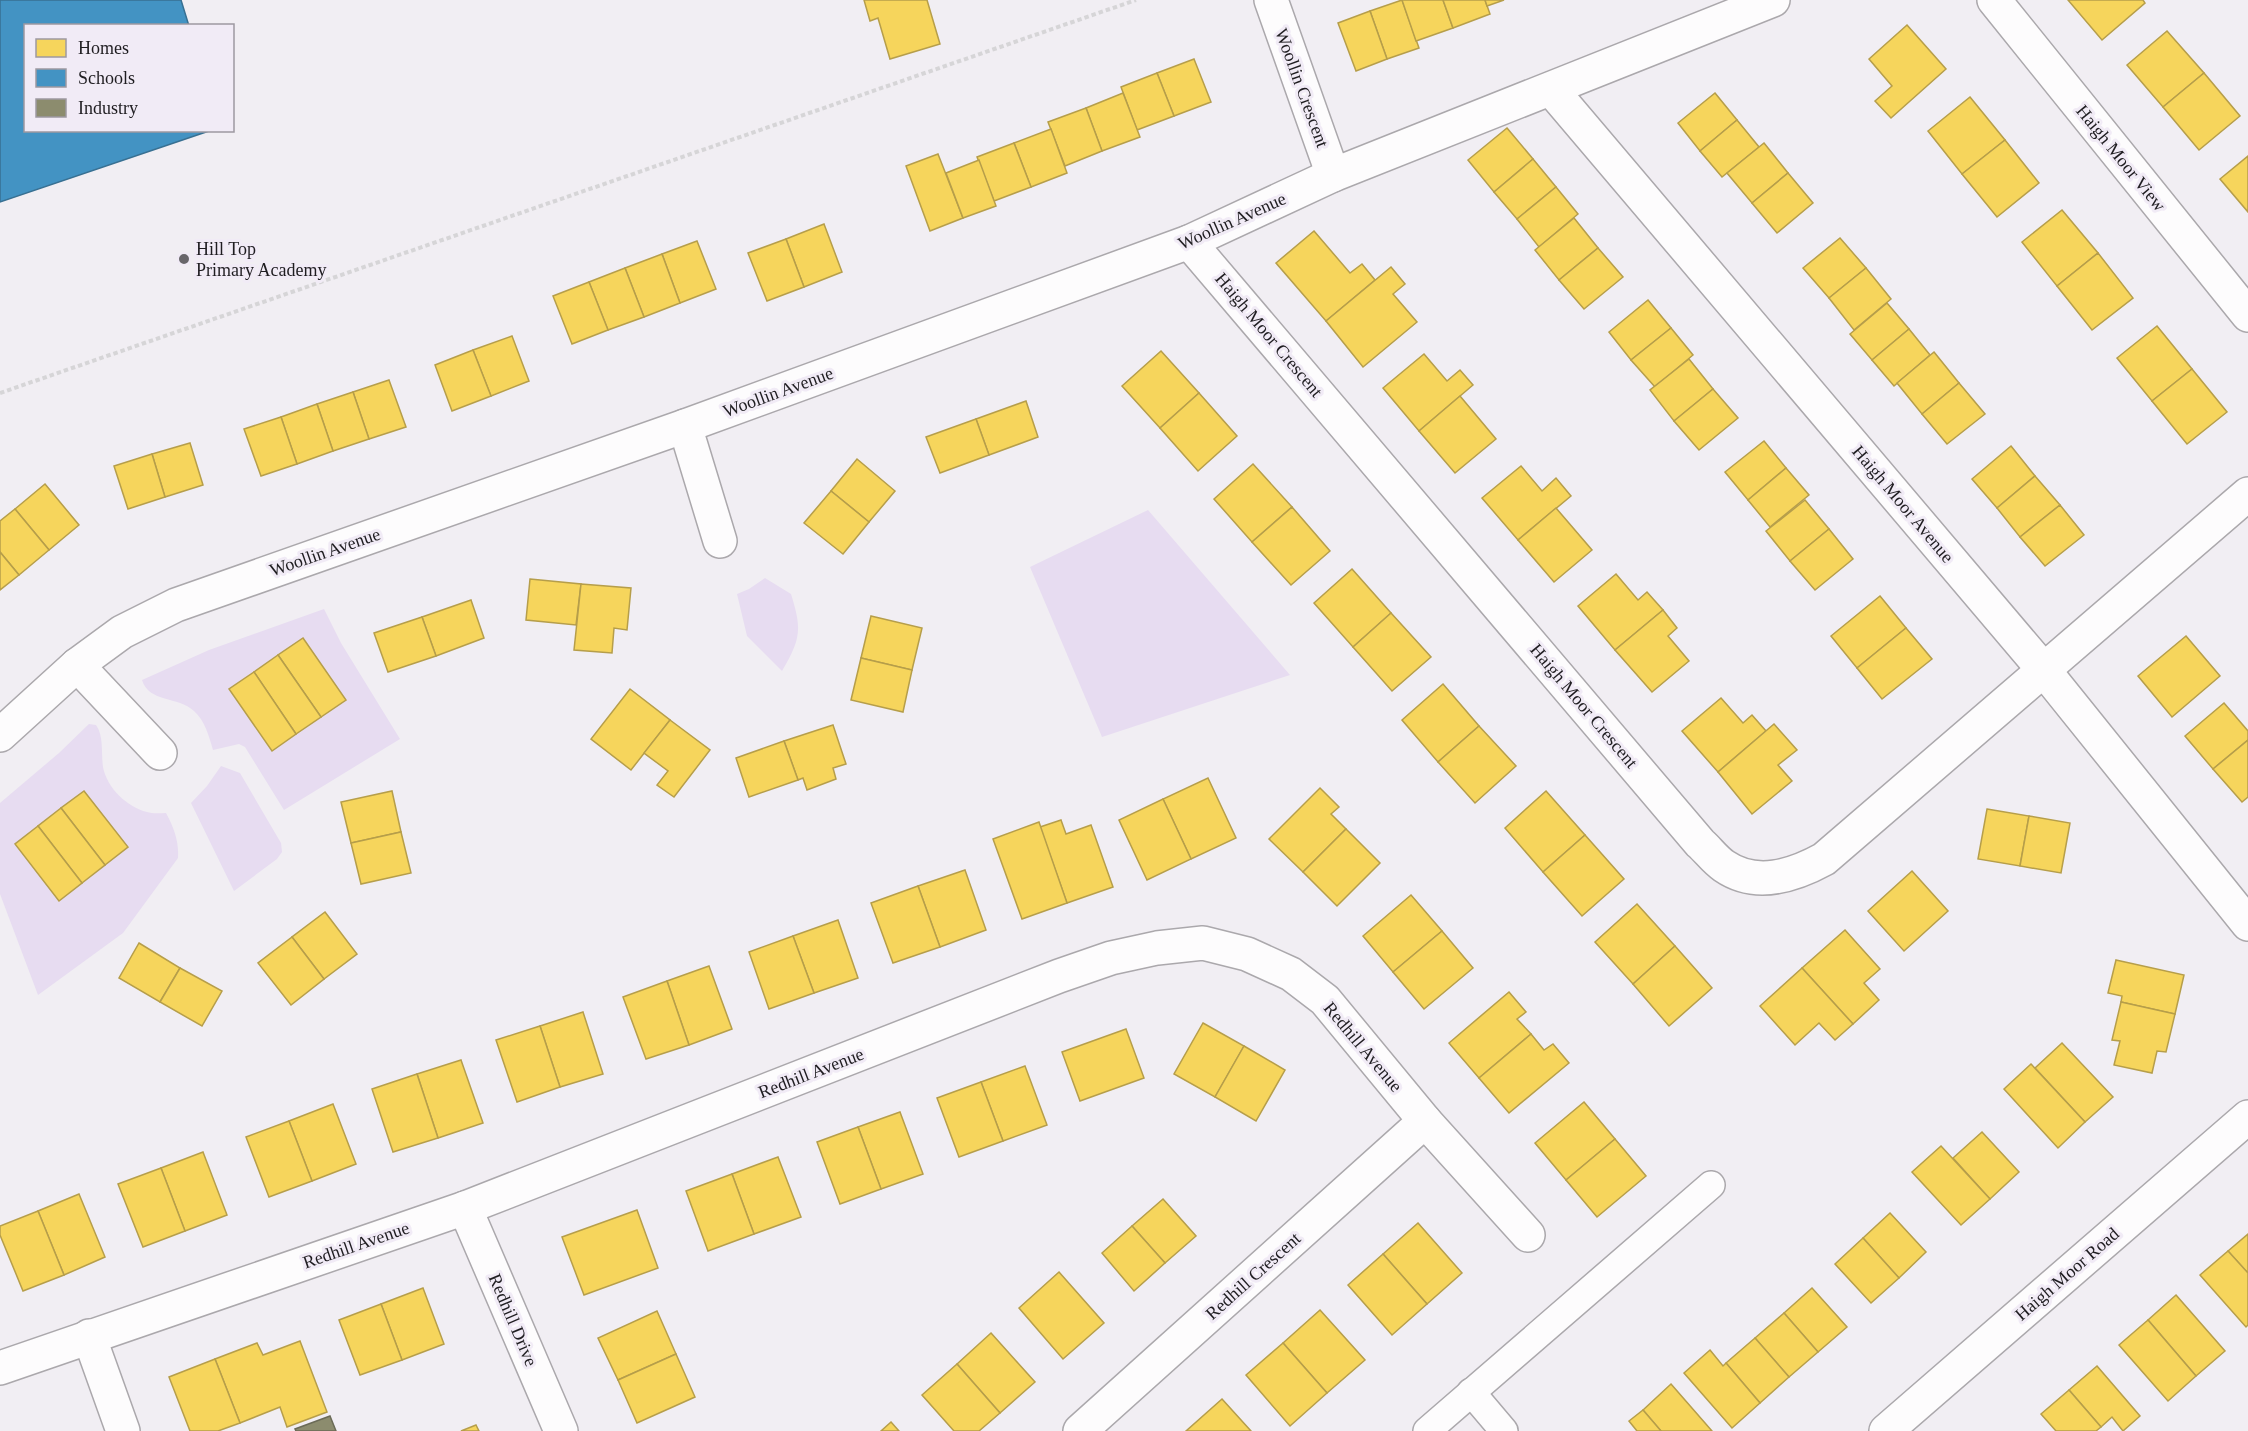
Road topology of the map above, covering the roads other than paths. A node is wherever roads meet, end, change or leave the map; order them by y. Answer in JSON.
{"nodes":[{"id":1,"x":1271,"y":0,"type":"edge"},
{"id":2,"x":1773,"y":0,"type":"edge"},
{"id":3,"x":1994,"y":0,"type":"edge"},
{"id":4,"x":1551,"y":89,"type":"junction"},
{"id":5,"x":1333,"y":175,"type":"junction"},
{"id":6,"x":1189,"y":242,"type":"junction"},
{"id":7,"x":2248,"y":315,"type":"edge"},
{"id":8,"x":685,"y":426,"type":"junction"},
{"id":9,"x":2248,"y":494,"type":"edge"},
{"id":10,"x":720,"y":541,"type":"dead end"},
{"id":11,"x":77,"y":665,"type":"junction"},
{"id":12,"x":2043,"y":669,"type":"junction"},
{"id":13,"x":0,"y":735,"type":"edge"},
{"id":14,"x":160,"y":753,"type":"dead end"},
{"id":15,"x":2248,"y":924,"type":"edge"},
{"id":16,"x":2248,"y":1117,"type":"edge"},
{"id":17,"x":1425,"y":1121,"type":"junction"},
{"id":18,"x":1711,"y":1185,"type":"dead end"},
{"id":19,"x":465,"y":1208,"type":"junction"},
{"id":20,"x":1528,"y":1235,"type":"dead end"},
{"id":21,"x":89,"y":1336,"type":"junction"},
{"id":22,"x":0,"y":1368,"type":"edge"},
{"id":23,"x":1471,"y":1392,"type":"junction"},
{"id":24,"x":123,"y":1431,"type":"edge"},
{"id":25,"x":561,"y":1431,"type":"edge"},
{"id":26,"x":1080,"y":1431,"type":"edge"},
{"id":27,"x":1426,"y":1431,"type":"edge"},
{"id":28,"x":1504,"y":1431,"type":"edge"},
{"id":29,"x":1886,"y":1431,"type":"edge"}],
"edges":[{"from":1,"to":5,"type":"street","name":"Woollin Crescent"},
{"from":2,"to":4,"type":"street","name":"Woollin Avenue"},
{"from":3,"to":7,"type":"street","name":"Haigh Moor View"},
{"from":4,"to":5,"type":"street","name":"Woollin Avenue"},
{"from":4,"to":12,"type":"street","name":"Haigh Moor Avenue"},
{"from":5,"to":6,"type":"street","name":"Woollin Avenue"},
{"from":6,"to":8,"type":"street","name":"Woollin Avenue"},
{"from":6,"to":12,"type":"street","name":"Haigh Moor Crescent"},
{"from":8,"to":10,"type":"street"},
{"from":8,"to":11,"type":"street","name":"Woollin Avenue"},
{"from":9,"to":12,"type":"street"},
{"from":11,"to":13,"type":"street","name":"Woollin Avenue"},
{"from":11,"to":14,"type":"street"},
{"from":12,"to":15,"type":"street","name":"Haigh Moor Avenue"},
{"from":16,"to":29,"type":"street","name":"Haigh Moor Road"},
{"from":17,"to":19,"type":"street","name":"Redhill Avenue"},
{"from":17,"to":20,"type":"street","name":"Redhill Avenue"},
{"from":17,"to":26,"type":"street","name":"Redhill Crescent"},
{"from":18,"to":23,"type":"lane"},
{"from":19,"to":21,"type":"street","name":"Redhill Avenue"},
{"from":19,"to":25,"type":"street","name":"Redhill Drive"},
{"from":21,"to":22,"type":"street","name":"Redhill Avenue"},
{"from":21,"to":24,"type":"street"},
{"from":23,"to":27,"type":"lane"},
{"from":23,"to":28,"type":"lane"}]}
